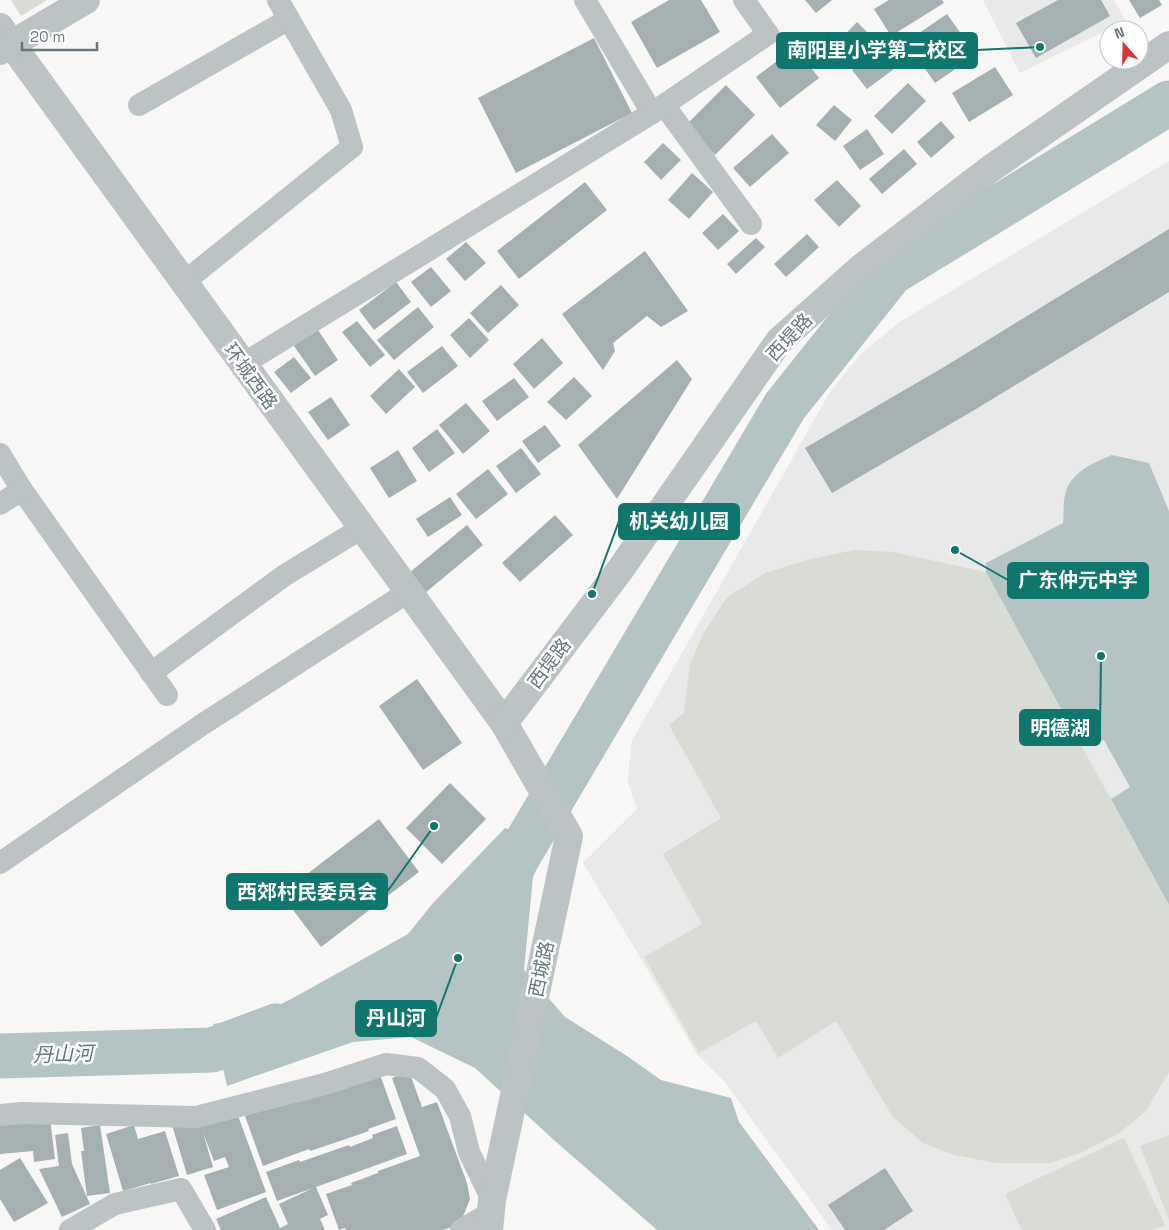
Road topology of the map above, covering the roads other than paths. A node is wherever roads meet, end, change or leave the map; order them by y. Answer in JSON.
{"nodes":[{"id":1,"x":86,"y":0,"type":"edge"},
{"id":2,"x":278,"y":0,"type":"edge"},
{"id":3,"x":585,"y":0,"type":"edge"},
{"id":4,"x":744,"y":0,"type":"edge"},
{"id":5,"x":289,"y":19,"type":"junction"},
{"id":6,"x":4,"y":41,"type":"edge"},
{"id":7,"x":1169,"y":45,"type":"edge"},
{"id":8,"x":139,"y":105,"type":"dead end"},
{"id":9,"x":658,"y":109,"type":"junction"},
{"id":10,"x":751,"y":224,"type":"dead end"},
{"id":11,"x":184,"y":282,"type":"junction"},
{"id":12,"x":243,"y":364,"type":"junction"},
{"id":13,"x":0,"y":454,"type":"edge"},
{"id":14,"x":22,"y":490,"type":"junction"},
{"id":15,"x":0,"y":504,"type":"edge"},
{"id":16,"x":362,"y":528,"type":"junction"},
{"id":17,"x":408,"y":592,"type":"junction"},
{"id":18,"x":152,"y":673,"type":"junction"},
{"id":19,"x":168,"y":696,"type":"dead end"},
{"id":20,"x":504,"y":723,"type":"junction"},
{"id":21,"x":0,"y":863,"type":"edge"},
{"id":22,"x":0,"y":1115,"type":"edge"},
{"id":23,"x":490,"y":1214,"type":"edge"},
{"id":24,"x":70,"y":1230,"type":"edge"},
{"id":25,"x":205,"y":1230,"type":"edge"},
{"id":26,"x":461,"y":1230,"type":"edge"}],
"edges":[{"from":1,"to":6,"type":"street"},
{"from":2,"to":5,"type":"street"},
{"from":3,"to":9,"type":"street"},
{"from":4,"to":9,"type":"street"},
{"from":5,"to":8,"type":"street"},
{"from":5,"to":11,"type":"street"},
{"from":6,"to":11,"type":"street","name":"环城西路"},
{"from":7,"to":20,"type":"street","name":"西堤路"},
{"from":9,"to":10,"type":"street"},
{"from":9,"to":12,"type":"street"},
{"from":11,"to":12,"type":"street","name":"环城西路"},
{"from":12,"to":16,"type":"street","name":"环城西路"},
{"from":13,"to":14,"type":"street"},
{"from":14,"to":15,"type":"street"},
{"from":14,"to":18,"type":"street"},
{"from":16,"to":17,"type":"street","name":"环城西路"},
{"from":16,"to":18,"type":"street"},
{"from":17,"to":20,"type":"street","name":"环城西路"},
{"from":17,"to":21,"type":"street"},
{"from":18,"to":19,"type":"street"},
{"from":20,"to":23,"type":"street","name":"西城路"},
{"from":22,"to":23,"type":"street"},
{"from":23,"to":26,"type":"street"},
{"from":24,"to":25,"type":"street"}]}
